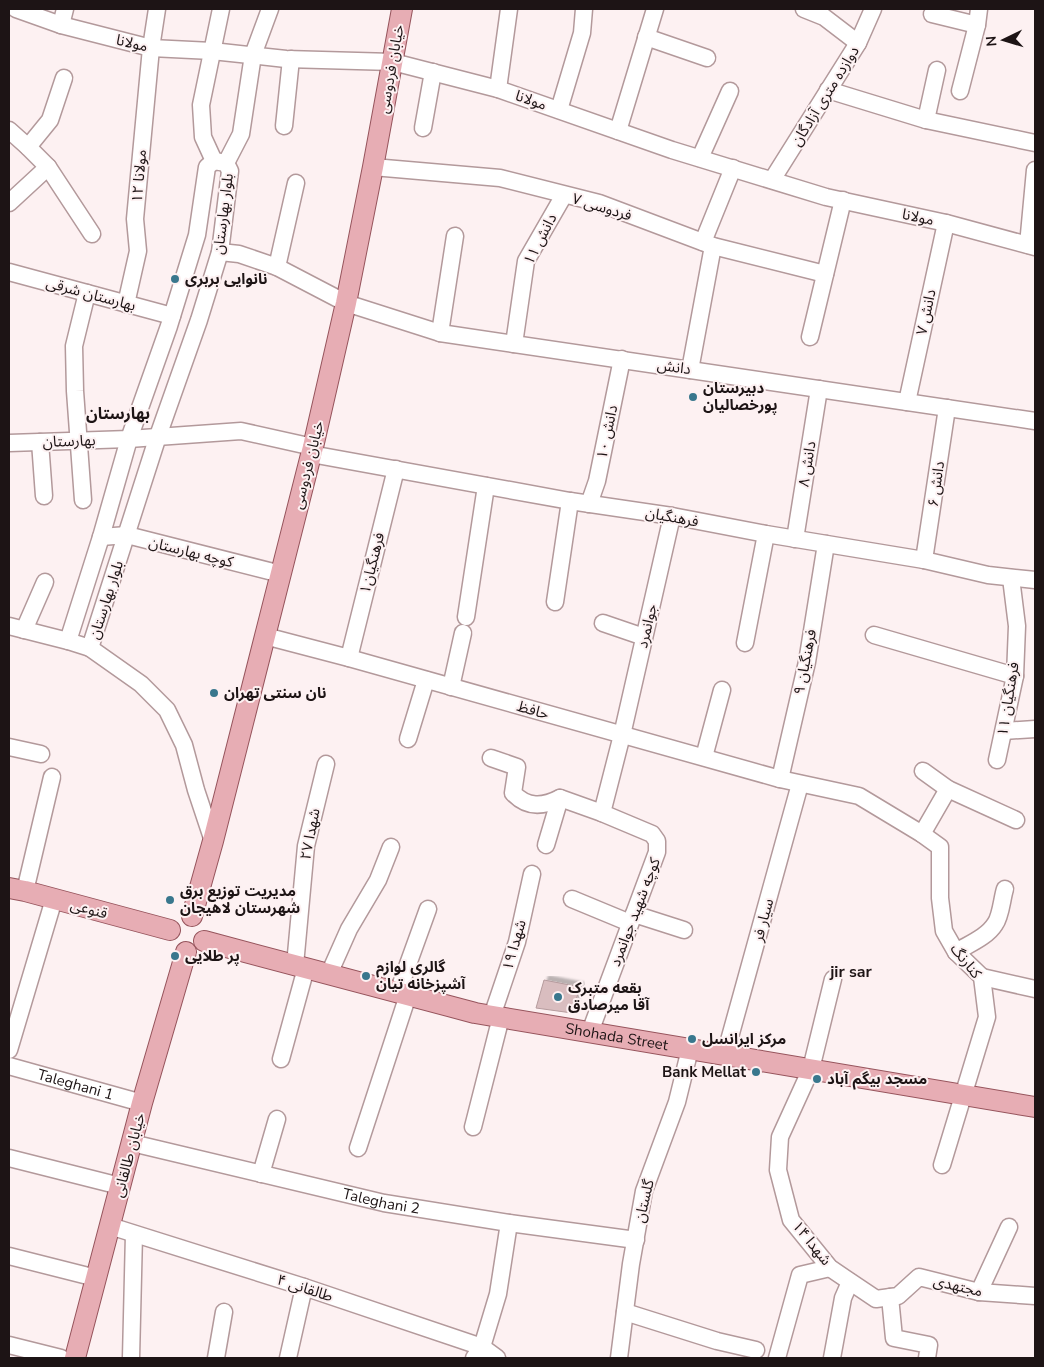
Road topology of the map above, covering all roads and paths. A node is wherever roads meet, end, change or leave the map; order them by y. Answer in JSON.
{"nodes":[{"id":1,"x":16,"y":9,"type":"edge"},
{"id":2,"x":65,"y":9,"type":"edge"},
{"id":3,"x":157,"y":9,"type":"edge"},
{"id":4,"x":221,"y":9,"type":"edge"},
{"id":5,"x":270,"y":9,"type":"edge"},
{"id":6,"x":402,"y":9,"type":"edge"},
{"id":7,"x":509,"y":9,"type":"edge"},
{"id":8,"x":584,"y":9,"type":"edge"},
{"id":9,"x":654,"y":9,"type":"edge"},
{"id":10,"x":804,"y":9,"type":"edge"},
{"id":11,"x":873,"y":9,"type":"edge"},
{"id":12,"x":932,"y":14,"type":"dead end"},
{"id":13,"x":978,"y":17,"type":"edge"},
{"id":14,"x":61,"y":25,"type":"junction"},
{"id":15,"x":646,"y":37,"type":"junction"},
{"id":16,"x":858,"y":43,"type":"junction"},
{"id":17,"x":150,"y":48,"type":"junction"},
{"id":18,"x":212,"y":51,"type":"junction"},
{"id":19,"x":253,"y":55,"type":"junction"},
{"id":20,"x":707,"y":58,"type":"dead end"},
{"id":21,"x":291,"y":59,"type":"junction"},
{"id":22,"x":393,"y":62,"type":"junction"},
{"id":23,"x":937,"y":70,"type":"dead end"},
{"id":24,"x":433,"y":72,"type":"junction"},
{"id":25,"x":64,"y":78,"type":"dead end"},
{"id":26,"x":498,"y":89,"type":"junction"},
{"id":27,"x":828,"y":90,"type":"junction"},
{"id":28,"x":730,"y":91,"type":"dead end"},
{"id":29,"x":960,"y":91,"type":"dead end"},
{"id":30,"x":559,"y":110,"type":"junction"},
{"id":31,"x":926,"y":120,"type":"junction"},
{"id":32,"x":284,"y":126,"type":"dead end"},
{"id":33,"x":423,"y":128,"type":"dead end"},
{"id":34,"x":9,"y":130,"type":"edge"},
{"id":35,"x":618,"y":131,"type":"junction"},
{"id":36,"x":1035,"y":142,"type":"edge"},
{"id":37,"x":28,"y":147,"type":"junction"},
{"id":38,"x":700,"y":158,"type":"junction"},
{"id":39,"x":220,"y":162,"type":"junction"},
{"id":40,"x":48,"y":167,"type":"junction"},
{"id":41,"x":373,"y":168,"type":"junction"},
{"id":42,"x":733,"y":168,"type":"junction"},
{"id":43,"x":1035,"y":170,"type":"edge"},
{"id":44,"x":772,"y":180,"type":"junction"},
{"id":45,"x":296,"y":183,"type":"dead end"},
{"id":46,"x":564,"y":195,"type":"junction"},
{"id":47,"x":844,"y":200,"type":"junction"},
{"id":48,"x":9,"y":203,"type":"edge"},
{"id":49,"x":946,"y":223,"type":"junction"},
{"id":50,"x":92,"y":234,"type":"dead end"},
{"id":51,"x":455,"y":236,"type":"dead end"},
{"id":52,"x":708,"y":244,"type":"junction"},
{"id":53,"x":1032,"y":246,"type":"edge"},
{"id":54,"x":220,"y":252,"type":"junction"},
{"id":55,"x":277,"y":267,"type":"junction"},
{"id":56,"x":9,"y":272,"type":"edge"},
{"id":57,"x":826,"y":274,"type":"junction"},
{"id":58,"x":87,"y":293,"type":"junction"},
{"id":59,"x":179,"y":296,"type":"junction"},
{"id":60,"x":205,"y":302,"type":"junction"},
{"id":61,"x":346,"y":303,"type":"junction"},
{"id":62,"x":126,"y":304,"type":"junction"},
{"id":63,"x":172,"y":316,"type":"junction"},
{"id":64,"x":440,"y":332,"type":"junction"},
{"id":65,"x":810,"y":337,"type":"dead end"},
{"id":66,"x":514,"y":344,"type":"junction"},
{"id":67,"x":622,"y":360,"type":"junction"},
{"id":68,"x":690,"y":370,"type":"junction"},
{"id":69,"x":819,"y":389,"type":"junction"},
{"id":70,"x":907,"y":402,"type":"junction"},
{"id":71,"x":947,"y":408,"type":"junction"},
{"id":72,"x":1035,"y":421,"type":"edge"},
{"id":73,"x":158,"y":436,"type":"junction"},
{"id":74,"x":129,"y":438,"type":"junction"},
{"id":75,"x":79,"y":440,"type":"junction"},
{"id":76,"x":40,"y":442,"type":"junction"},
{"id":77,"x":9,"y":443,"type":"edge"},
{"id":78,"x":312,"y":450,"type":"junction"},
{"id":79,"x":396,"y":469,"type":"junction"},
{"id":80,"x":486,"y":486,"type":"junction"},
{"id":81,"x":44,"y":496,"type":"dead end"},
{"id":82,"x":83,"y":500,"type":"dead end"},
{"id":83,"x":570,"y":501,"type":"junction"},
{"id":84,"x":589,"y":504,"type":"junction"},
{"id":85,"x":672,"y":516,"type":"junction"},
{"id":86,"x":766,"y":534,"type":"junction"},
{"id":87,"x":127,"y":535,"type":"junction"},
{"id":88,"x":101,"y":537,"type":"junction"},
{"id":89,"x":796,"y":539,"type":"junction"},
{"id":90,"x":826,"y":544,"type":"junction"},
{"id":91,"x":924,"y":560,"type":"junction"},
{"id":92,"x":281,"y":574,"type":"junction"},
{"id":93,"x":1034,"y":577,"type":"edge"},
{"id":94,"x":1011,"y":578,"type":"junction"},
{"id":95,"x":45,"y":582,"type":"dead end"},
{"id":96,"x":555,"y":602,"type":"dead end"},
{"id":97,"x":603,"y":623,"type":"dead end"},
{"id":98,"x":16,"y":628,"type":"edge"},
{"id":99,"x":874,"y":635,"type":"dead end"},
{"id":100,"x":265,"y":636,"type":"junction"},
{"id":101,"x":644,"y":637,"type":"junction"},
{"id":102,"x":68,"y":641,"type":"junction"},
{"id":103,"x":745,"y":643,"type":"dead end"},
{"id":104,"x":90,"y":648,"type":"junction"},
{"id":105,"x":349,"y":658,"type":"junction"},
{"id":106,"x":1015,"y":676,"type":"junction"},
{"id":107,"x":426,"y":680,"type":"junction"},
{"id":108,"x":451,"y":686,"type":"junction"},
{"id":109,"x":722,"y":690,"type":"dead end"},
{"id":110,"x":1035,"y":729,"type":"edge"},
{"id":111,"x":1004,"y":731,"type":"junction"},
{"id":112,"x":622,"y":736,"type":"junction"},
{"id":113,"x":408,"y":740,"type":"dead end"},
{"id":114,"x":9,"y":747,"type":"edge"},
{"id":115,"x":41,"y":754,"type":"dead end"},
{"id":116,"x":704,"y":757,"type":"junction"},
{"id":117,"x":491,"y":758,"type":"dead end"},
{"id":118,"x":997,"y":760,"type":"dead end"},
{"id":119,"x":326,"y":764,"type":"dead end"},
{"id":120,"x":923,"y":772,"type":"dead end"},
{"id":121,"x":52,"y":777,"type":"dead end"},
{"id":122,"x":780,"y":779,"type":"junction"},
{"id":123,"x":800,"y":784,"type":"junction"},
{"id":124,"x":948,"y":789,"type":"junction"},
{"id":125,"x":560,"y":798,"type":"junction"},
{"id":126,"x":602,"y":813,"type":"junction"},
{"id":127,"x":1016,"y":820,"type":"dead end"},
{"id":128,"x":922,"y":834,"type":"junction"},
{"id":129,"x":213,"y":840,"type":"junction"},
{"id":130,"x":546,"y":845,"type":"dead end"},
{"id":131,"x":391,"y":847,"type":"dead end"},
{"id":132,"x":532,"y":874,"type":"dead end"},
{"id":133,"x":17,"y":889,"type":"edge"},
{"id":134,"x":1005,"y":889,"type":"dead end"},
{"id":135,"x":54,"y":899,"type":"junction"},
{"id":136,"x":572,"y":900,"type":"dead end"},
{"id":137,"x":428,"y":909,"type":"dead end"},
{"id":138,"x":192,"y":916,"type":"junction"},
{"id":139,"x":632,"y":918,"type":"junction"},
{"id":140,"x":170,"y":930,"type":"junction"},
{"id":141,"x":684,"y":930,"type":"dead end"},
{"id":142,"x":204,"y":941,"type":"junction"},
{"id":143,"x":186,"y":952,"type":"junction"},
{"id":144,"x":956,"y":952,"type":"junction"},
{"id":145,"x":300,"y":966,"type":"junction"},
{"id":146,"x":329,"y":974,"type":"junction"},
{"id":147,"x":982,"y":977,"type":"junction"},
{"id":148,"x":833,"y":979,"type":"dead end"},
{"id":149,"x":1035,"y":989,"type":"edge"},
{"id":150,"x":403,"y":994,"type":"junction"},
{"id":151,"x":496,"y":1016,"type":"junction"},
{"id":152,"x":590,"y":1032,"type":"junction"},
{"id":153,"x":690,"y":1049,"type":"junction"},
{"id":154,"x":9,"y":1050,"type":"edge"},
{"id":155,"x":726,"y":1055,"type":"junction"},
{"id":156,"x":280,"y":1059,"type":"dead end"},
{"id":157,"x":9,"y":1066,"type":"edge"},
{"id":158,"x":810,"y":1070,"type":"junction"},
{"id":159,"x":964,"y":1095,"type":"junction"},
{"id":160,"x":142,"y":1103,"type":"junction"},
{"id":161,"x":1035,"y":1107,"type":"edge"},
{"id":162,"x":277,"y":1119,"type":"dead end"},
{"id":163,"x":474,"y":1127,"type":"dead end"},
{"id":164,"x":132,"y":1143,"type":"junction"},
{"id":165,"x":358,"y":1148,"type":"dead end"},
{"id":166,"x":9,"y":1158,"type":"edge"},
{"id":167,"x":942,"y":1165,"type":"dead end"},
{"id":168,"x":261,"y":1174,"type":"junction"},
{"id":169,"x":120,"y":1186,"type":"junction"},
{"id":170,"x":509,"y":1223,"type":"junction"},
{"id":171,"x":110,"y":1226,"type":"junction"},
{"id":172,"x":1008,"y":1227,"type":"dead end"},
{"id":173,"x":134,"y":1234,"type":"junction"},
{"id":174,"x":636,"y":1240,"type":"junction"},
{"id":175,"x":9,"y":1256,"type":"edge"},
{"id":176,"x":830,"y":1268,"type":"junction"},
{"id":177,"x":96,"y":1278,"type":"junction"},
{"id":178,"x":850,"y":1282,"type":"junction"},
{"id":179,"x":304,"y":1287,"type":"junction"},
{"id":180,"x":979,"y":1292,"type":"junction"},
{"id":181,"x":1035,"y":1296,"type":"edge"},
{"id":182,"x":890,"y":1298,"type":"junction"},
{"id":183,"x":224,"y":1312,"type":"dead end"},
{"id":184,"x":625,"y":1312,"type":"junction"},
{"id":185,"x":9,"y":1345,"type":"edge"},
{"id":186,"x":756,"y":1350,"type":"dead end"},
{"id":187,"x":478,"y":1352,"type":"edge"},
{"id":188,"x":61,"y":1358,"type":"edge"},
{"id":189,"x":75,"y":1358,"type":"edge"},
{"id":190,"x":131,"y":1358,"type":"edge"},
{"id":191,"x":216,"y":1358,"type":"edge"},
{"id":192,"x":288,"y":1358,"type":"edge"},
{"id":193,"x":497,"y":1358,"type":"edge"},
{"id":194,"x":619,"y":1358,"type":"edge"},
{"id":195,"x":777,"y":1358,"type":"edge"},
{"id":196,"x":832,"y":1358,"type":"edge"},
{"id":197,"x":927,"y":1358,"type":"edge"}],
"edges":[{"from":1,"to":14,"type":"street","name":"مولانا"},
{"from":2,"to":14,"type":"street"},
{"from":3,"to":17,"type":"street","name":"مولانا ۱۲"},
{"from":4,"to":18,"type":"street"},
{"from":5,"to":19,"type":"street"},
{"from":6,"to":22,"type":"main road","name":"خیابان فردوسی"},
{"from":7,"to":26,"type":"street"},
{"from":8,"to":30,"type":"street"},
{"from":9,"to":15,"type":"street"},
{"from":10,"to":16,"type":"street"},
{"from":11,"to":16,"type":"street","name":"دوازده متری آزادگان"},
{"from":12,"to":13,"type":"street"},
{"from":13,"to":29,"type":"street"},
{"from":14,"to":17,"type":"street","name":"مولانا"},
{"from":15,"to":20,"type":"street"},
{"from":15,"to":35,"type":"street"},
{"from":16,"to":27,"type":"street","name":"دوازده متری آزادگان"},
{"from":17,"to":18,"type":"street","name":"مولانا"},
{"from":17,"to":62,"type":"street","name":"مولانا ۱۲"},
{"from":18,"to":19,"type":"street","name":"مولانا"},
{"from":18,"to":39,"type":"street"},
{"from":19,"to":21,"type":"street","name":"مولانا"},
{"from":19,"to":39,"type":"street"},
{"from":21,"to":22,"type":"street","name":"مولانا"},
{"from":21,"to":32,"type":"street"},
{"from":22,"to":24,"type":"street","name":"مولانا"},
{"from":22,"to":41,"type":"main road","name":"خیابان فردوسی"},
{"from":23,"to":31,"type":"street"},
{"from":24,"to":26,"type":"street","name":"مولانا"},
{"from":24,"to":33,"type":"street"},
{"from":25,"to":37,"type":"street"},
{"from":26,"to":30,"type":"street","name":"مولانا"},
{"from":27,"to":31,"type":"street"},
{"from":27,"to":44,"type":"street","name":"دوازده متری آزادگان"},
{"from":28,"to":38,"type":"street"},
{"from":30,"to":35,"type":"street","name":"مولانا"},
{"from":31,"to":36,"type":"street"},
{"from":34,"to":37,"type":"street"},
{"from":35,"to":38,"type":"street","name":"مولانا"},
{"from":37,"to":40,"type":"street"},
{"from":38,"to":42,"type":"street","name":"مولانا"},
{"from":39,"to":54,"type":"street","name":"بلوار بهارستان"},
{"from":39,"to":59,"type":"street","name":"بلوار بهارستان"},
{"from":40,"to":48,"type":"street"},
{"from":40,"to":50,"type":"street"},
{"from":41,"to":46,"type":"street","name":"فردوسی ۷"},
{"from":41,"to":61,"type":"main road","name":"خیابان فردوسی"},
{"from":42,"to":44,"type":"street","name":"مولانا"},
{"from":42,"to":52,"type":"street"},
{"from":43,"to":53,"type":"street"},
{"from":44,"to":47,"type":"street","name":"مولانا"},
{"from":45,"to":55,"type":"street"},
{"from":46,"to":52,"type":"street","name":"فردوسی ۷"},
{"from":46,"to":66,"type":"street","name":"دانش ۱۱"},
{"from":47,"to":49,"type":"street","name":"مولانا"},
{"from":47,"to":57,"type":"street"},
{"from":49,"to":53,"type":"street","name":"مولانا"},
{"from":49,"to":70,"type":"street","name":"دانش ۷"},
{"from":51,"to":64,"type":"street"},
{"from":52,"to":57,"type":"street","name":"فردوسی ۷"},
{"from":52,"to":68,"type":"street"},
{"from":54,"to":55,"type":"street","name":"دانش"},
{"from":54,"to":60,"type":"street","name":"بلوار بهارستان"},
{"from":55,"to":61,"type":"street","name":"دانش"},
{"from":56,"to":58,"type":"street","name":"بهارستان شرقی"},
{"from":57,"to":65,"type":"street"},
{"from":58,"to":62,"type":"street","name":"بهارستان شرقی"},
{"from":58,"to":75,"type":"street"},
{"from":59,"to":60,"type":"street"},
{"from":59,"to":63,"type":"street","name":"بلوار بهارستان"},
{"from":60,"to":73,"type":"street","name":"بلوار بهارستان"},
{"from":61,"to":64,"type":"street","name":"دانش"},
{"from":61,"to":78,"type":"main road","name":"خیابان فردوسی"},
{"from":62,"to":63,"type":"street","name":"بهارستان شرقی"},
{"from":63,"to":74,"type":"street","name":"بلوار بهارستان"},
{"from":64,"to":66,"type":"street","name":"دانش"},
{"from":66,"to":67,"type":"street","name":"دانش"},
{"from":67,"to":68,"type":"street","name":"دانش"},
{"from":67,"to":84,"type":"street","name":"دانش ۱۰"},
{"from":68,"to":69,"type":"street","name":"دانش"},
{"from":69,"to":70,"type":"street","name":"دانش"},
{"from":69,"to":89,"type":"street","name":"دانش ۸"},
{"from":70,"to":71,"type":"street","name":"دانش"},
{"from":71,"to":72,"type":"street","name":"دانش"},
{"from":71,"to":91,"type":"street","name":"دانش ۶"},
{"from":73,"to":74,"type":"street","name":"بهارستان"},
{"from":73,"to":78,"type":"street","name":"فرهنگیان"},
{"from":73,"to":87,"type":"street","name":"بلوار بهارستان"},
{"from":74,"to":75,"type":"street","name":"بهارستان"},
{"from":74,"to":88,"type":"street","name":"بلوار بهارستان"},
{"from":75,"to":76,"type":"street","name":"بهارستان"},
{"from":75,"to":82,"type":"street"},
{"from":76,"to":77,"type":"street","name":"بهارستان"},
{"from":76,"to":81,"type":"street"},
{"from":78,"to":79,"type":"street","name":"فرهنگیان"},
{"from":78,"to":92,"type":"main road","name":"خیابان فردوسی"},
{"from":79,"to":80,"type":"street","name":"فرهنگیان"},
{"from":79,"to":105,"type":"street","name":"فرهنگیان۱"},
{"from":80,"to":83,"type":"street","name":"فرهنگیان"},
{"from":80,"to":108,"type":"street"},
{"from":83,"to":84,"type":"street","name":"فرهنگیان"},
{"from":83,"to":96,"type":"street"},
{"from":84,"to":85,"type":"street","name":"فرهنگیان"},
{"from":85,"to":86,"type":"street","name":"فرهنگیان"},
{"from":85,"to":101,"type":"street","name":"جوانمرد"},
{"from":86,"to":89,"type":"street","name":"فرهنگیان"},
{"from":86,"to":103,"type":"street"},
{"from":87,"to":88,"type":"street","name":"کوچه بهارستان"},
{"from":87,"to":92,"type":"street","name":"کوچه بهارستان"},
{"from":87,"to":104,"type":"street","name":"بلوار بهارستان"},
{"from":88,"to":102,"type":"street","name":"بلوار بهارستان"},
{"from":89,"to":90,"type":"street","name":"فرهنگیان"},
{"from":90,"to":91,"type":"street","name":"فرهنگیان"},
{"from":90,"to":122,"type":"street","name":"فرهنگیان ۹"},
{"from":91,"to":94,"type":"street","name":"فرهنگیان"},
{"from":92,"to":100,"type":"main road","name":"خیابان فردوسی"},
{"from":93,"to":94,"type":"street","name":"فرهنگیان"},
{"from":94,"to":106,"type":"street","name":"فرهنگیان ۱۱"},
{"from":95,"to":98,"type":"street"},
{"from":97,"to":101,"type":"street"},
{"from":98,"to":102,"type":"street"},
{"from":99,"to":106,"type":"street"},
{"from":100,"to":105,"type":"street","name":"حافظ"},
{"from":100,"to":129,"type":"main road","name":"خیابان فردوسی"},
{"from":101,"to":112,"type":"street","name":"جوانمرد"},
{"from":102,"to":104,"type":"street","name":"بلوار بهارستان"},
{"from":104,"to":129,"type":"street"},
{"from":105,"to":107,"type":"street","name":"حافظ"},
{"from":106,"to":111,"type":"street","name":"فرهنگیان ۱۱"},
{"from":107,"to":108,"type":"street","name":"حافظ"},
{"from":107,"to":113,"type":"street"},
{"from":108,"to":112,"type":"street","name":"حافظ"},
{"from":109,"to":116,"type":"street"},
{"from":110,"to":111,"type":"street"},
{"from":111,"to":118,"type":"street","name":"فرهنگیان ۱۱"},
{"from":112,"to":116,"type":"street","name":"حافظ"},
{"from":112,"to":126,"type":"street"},
{"from":114,"to":115,"type":"street"},
{"from":116,"to":122,"type":"street","name":"حافظ"},
{"from":117,"to":125,"type":"street"},
{"from":119,"to":145,"type":"street","name":"۲۷ شهدا"},
{"from":120,"to":124,"type":"street"},
{"from":121,"to":133,"type":"street"},
{"from":122,"to":123,"type":"street","name":"حافظ"},
{"from":123,"to":128,"type":"street","name":"حافظ"},
{"from":123,"to":155,"type":"street","name":"سیار فر"},
{"from":124,"to":127,"type":"street"},
{"from":124,"to":128,"type":"street"},
{"from":125,"to":126,"type":"street"},
{"from":125,"to":130,"type":"street"},
{"from":126,"to":139,"type":"street","name":"کوچه شهید جوانمرد"},
{"from":128,"to":144,"type":"street","name":"کنارنگ"},
{"from":129,"to":138,"type":"main road","name":"خیابان فردوسی"},
{"from":131,"to":146,"type":"street"},
{"from":132,"to":151,"type":"street","name":"شهدا ۱۹"},
{"from":133,"to":135,"type":"main road","name":"قنوعی"},
{"from":134,"to":144,"type":"street"},
{"from":135,"to":140,"type":"main road","name":"قنوعی"},
{"from":135,"to":154,"type":"street"},
{"from":136,"to":139,"type":"street"},
{"from":137,"to":150,"type":"street"},
{"from":138,"to":140,"type":"main road"},
{"from":138,"to":142,"type":"main road"},
{"from":139,"to":141,"type":"street"},
{"from":139,"to":152,"type":"street","name":"کوچه شهید جوانمرد"},
{"from":140,"to":143,"type":"main road"},
{"from":142,"to":143,"type":"main road"},
{"from":142,"to":145,"type":"main road","name":"Shohada Street"},
{"from":143,"to":160,"type":"main road","name":"خیابان طالقانی"},
{"from":144,"to":147,"type":"street","name":"کنارنگ"},
{"from":145,"to":146,"type":"main road","name":"Shohada Street"},
{"from":145,"to":156,"type":"street","name":"۲۷ شهدا"},
{"from":146,"to":150,"type":"main road","name":"Shohada Street"},
{"from":147,"to":149,"type":"street"},
{"from":147,"to":159,"type":"street","name":"کنارنگ"},
{"from":148,"to":158,"type":"street","name":"شهدا ۱۴"},
{"from":150,"to":151,"type":"main road","name":"Shohada Street"},
{"from":150,"to":165,"type":"street"},
{"from":151,"to":152,"type":"main road","name":"Shohada Street"},
{"from":151,"to":163,"type":"street","name":"شهدا ۱۹"},
{"from":152,"to":153,"type":"main road","name":"Shohada Street"},
{"from":153,"to":155,"type":"main road","name":"Shohada Street"},
{"from":153,"to":174,"type":"street","name":"گلستان"},
{"from":155,"to":158,"type":"main road","name":"Shohada Street"},
{"from":157,"to":160,"type":"street","name":"Taleghani 1"},
{"from":158,"to":159,"type":"main road","name":"Shohada Street"},
{"from":158,"to":176,"type":"street","name":"شهدا ۱۴"},
{"from":159,"to":161,"type":"main road","name":"Shohada Street"},
{"from":159,"to":167,"type":"street","name":"کنارنگ"},
{"from":160,"to":164,"type":"main road","name":"خیابان طالقانی"},
{"from":162,"to":168,"type":"street"},
{"from":164,"to":168,"type":"street","name":"Taleghani 2"},
{"from":164,"to":169,"type":"main road","name":"خیابان طالقانی"},
{"from":166,"to":169,"type":"street"},
{"from":168,"to":170,"type":"street","name":"Taleghani 2"},
{"from":169,"to":171,"type":"main road","name":"خیابان طالقانی"},
{"from":170,"to":174,"type":"street","name":"Taleghani 2"},
{"from":170,"to":187,"type":"street"},
{"from":171,"to":173,"type":"street","name":"طالقانی ۴"},
{"from":171,"to":177,"type":"main road","name":"خیابان طالقانی"},
{"from":172,"to":180,"type":"street"},
{"from":173,"to":179,"type":"street","name":"طالقانی ۴"},
{"from":173,"to":190,"type":"street"},
{"from":174,"to":184,"type":"street","name":"گلستان"},
{"from":175,"to":177,"type":"street"},
{"from":176,"to":178,"type":"street","name":"شهدا ۱۴"},
{"from":176,"to":195,"type":"street"},
{"from":177,"to":189,"type":"main road","name":"خیابان طالقانی"},
{"from":178,"to":182,"type":"street","name":"شهدا ۱۴"},
{"from":178,"to":196,"type":"street"},
{"from":179,"to":187,"type":"street","name":"طالقانی ۴"},
{"from":179,"to":192,"type":"street"},
{"from":180,"to":181,"type":"street","name":"مجتهدی"},
{"from":180,"to":182,"type":"street","name":"مجتهدی"},
{"from":182,"to":197,"type":"street"},
{"from":183,"to":191,"type":"street"},
{"from":184,"to":186,"type":"street"},
{"from":184,"to":194,"type":"street","name":"گلستان"},
{"from":185,"to":188,"type":"street"},
{"from":187,"to":193,"type":"street","name":"طالقانی ۴"}]}
